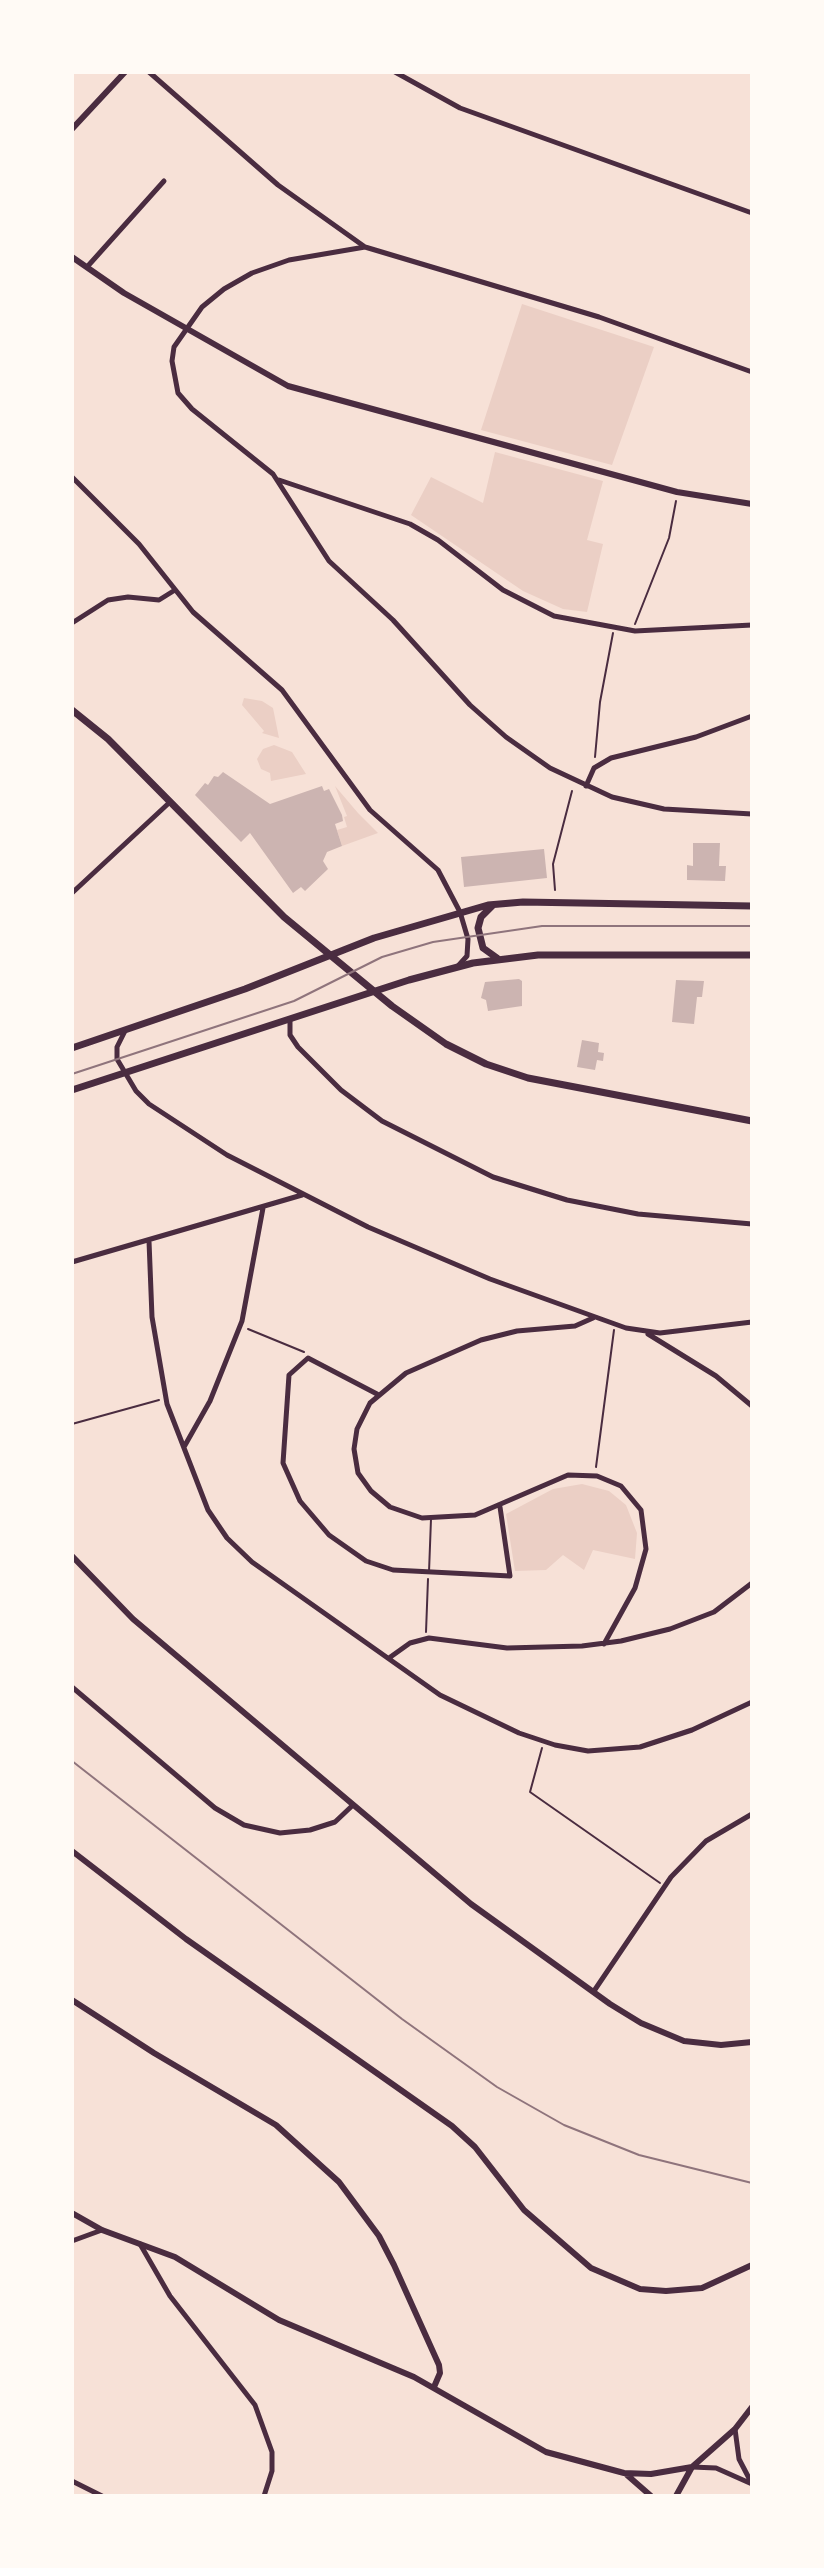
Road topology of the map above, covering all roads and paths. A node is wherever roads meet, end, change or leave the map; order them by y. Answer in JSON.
{"nodes":[{"id":1,"x":125,"y":72,"type":"edge"},
{"id":2,"x":149,"y":72,"type":"edge"},
{"id":3,"x":395,"y":72,"type":"edge"},
{"id":4,"x":72,"y":129,"type":"edge"},
{"id":5,"x":164,"y":181,"type":"dead end"},
{"id":6,"x":752,"y":213,"type":"edge"},
{"id":7,"x":365,"y":247,"type":"junction"},
{"id":8,"x":72,"y":257,"type":"edge"},
{"id":9,"x":86,"y":268,"type":"junction"},
{"id":10,"x":186,"y":328,"type":"junction"},
{"id":11,"x":752,"y":372,"type":"edge"},
{"id":12,"x":72,"y":477,"type":"edge"},
{"id":13,"x":278,"y":480,"type":"junction"},
{"id":14,"x":677,"y":492,"type":"junction"},
{"id":15,"x":752,"y":504,"type":"edge"},
{"id":16,"x":175,"y":590,"type":"junction"},
{"id":17,"x":635,"y":622,"type":"dead end"},
{"id":18,"x":72,"y":623,"type":"edge"},
{"id":19,"x":752,"y":625,"type":"edge"},
{"id":20,"x":614,"y":628,"type":"junction"},
{"id":21,"x":72,"y":710,"type":"edge"},
{"id":22,"x":752,"y":716,"type":"edge"},
{"id":23,"x":595,"y":757,"type":"dead end"},
{"id":24,"x":586,"y":786,"type":"junction"},
{"id":25,"x":572,"y":791,"type":"dead end"},
{"id":26,"x":170,"y":802,"type":"junction"},
{"id":27,"x":752,"y":814,"type":"edge"},
{"id":28,"x":555,"y":890,"type":"dead end"},
{"id":29,"x":72,"y":893,"type":"edge"},
{"id":30,"x":495,"y":904,"type":"junction"},
{"id":31,"x":752,"y":906,"type":"edge"},
{"id":32,"x":460,"y":912,"type":"junction"},
{"id":33,"x":752,"y":955,"type":"edge"},
{"id":34,"x":329,"y":956,"type":"junction"},
{"id":35,"x":498,"y":959,"type":"junction"},
{"id":36,"x":456,"y":967,"type":"junction"},
{"id":37,"x":375,"y":992,"type":"junction"},
{"id":38,"x":290,"y":1020,"type":"junction"},
{"id":39,"x":125,"y":1030,"type":"junction"},
{"id":40,"x":72,"y":1048,"type":"edge"},
{"id":41,"x":124,"y":1071,"type":"junction"},
{"id":42,"x":72,"y":1090,"type":"edge"},
{"id":43,"x":752,"y":1121,"type":"edge"},
{"id":44,"x":303,"y":1195,"type":"junction"},
{"id":45,"x":263,"y":1208,"type":"junction"},
{"id":46,"x":752,"y":1224,"type":"edge"},
{"id":47,"x":149,"y":1241,"type":"junction"},
{"id":48,"x":72,"y":1262,"type":"edge"},
{"id":49,"x":593,"y":1318,"type":"junction"},
{"id":50,"x":752,"y":1322,"type":"edge"},
{"id":51,"x":615,"y":1325,"type":"junction"},
{"id":52,"x":249,"y":1329,"type":"dead end"},
{"id":53,"x":644,"y":1332,"type":"junction"},
{"id":54,"x":287,"y":1343,"type":"dead end"},
{"id":55,"x":377,"y":1394,"type":"junction"},
{"id":56,"x":165,"y":1398,"type":"junction"},
{"id":57,"x":752,"y":1406,"type":"edge"},
{"id":58,"x":72,"y":1424,"type":"edge"},
{"id":59,"x":183,"y":1448,"type":"junction"},
{"id":60,"x":596,"y":1462,"type":"dead end"},
{"id":61,"x":500,"y":1507,"type":"junction"},
{"id":62,"x":431,"y":1519,"type":"junction"},
{"id":63,"x":72,"y":1556,"type":"edge"},
{"id":64,"x":428,"y":1573,"type":"junction"},
{"id":65,"x":752,"y":1583,"type":"edge"},
{"id":66,"x":426,"y":1628,"type":"dead end"},
{"id":67,"x":604,"y":1644,"type":"junction"},
{"id":68,"x":389,"y":1658,"type":"junction"},
{"id":69,"x":72,"y":1687,"type":"edge"},
{"id":70,"x":752,"y":1702,"type":"edge"},
{"id":71,"x":541,"y":1752,"type":"dead end"},
{"id":72,"x":353,"y":1805,"type":"junction"},
{"id":73,"x":752,"y":1814,"type":"edge"},
{"id":74,"x":72,"y":1851,"type":"edge"},
{"id":75,"x":664,"y":1886,"type":"junction"},
{"id":76,"x":594,"y":1991,"type":"junction"},
{"id":77,"x":72,"y":2000,"type":"edge"},
{"id":78,"x":752,"y":2042,"type":"edge"},
{"id":79,"x":72,"y":2213,"type":"edge"},
{"id":80,"x":102,"y":2230,"type":"junction"},
{"id":81,"x":72,"y":2241,"type":"edge"},
{"id":82,"x":140,"y":2244,"type":"junction"},
{"id":83,"x":752,"y":2265,"type":"edge"},
{"id":84,"x":434,"y":2387,"type":"junction"},
{"id":85,"x":752,"y":2407,"type":"edge"},
{"id":86,"x":735,"y":2429,"type":"junction"},
{"id":87,"x":692,"y":2467,"type":"junction"},
{"id":88,"x":624,"y":2473,"type":"junction"},
{"id":89,"x":72,"y":2481,"type":"edge"},
{"id":90,"x":752,"y":2483,"type":"edge"},
{"id":91,"x":91,"y":2492,"type":"junction"},
{"id":92,"x":84,"y":2496,"type":"edge"},
{"id":93,"x":102,"y":2496,"type":"edge"},
{"id":94,"x":264,"y":2496,"type":"edge"},
{"id":95,"x":651,"y":2496,"type":"edge"},
{"id":96,"x":676,"y":2496,"type":"edge"}],
"edges":[{"from":1,"to":4,"type":"street"},
{"from":2,"to":7,"type":"street"},
{"from":3,"to":6,"type":"street"},
{"from":5,"to":9,"type":"street"},
{"from":7,"to":10,"type":"street"},
{"from":7,"to":11,"type":"street"},
{"from":8,"to":9,"type":"street"},
{"from":9,"to":10,"type":"street"},
{"from":10,"to":13,"type":"street"},
{"from":10,"to":14,"type":"street"},
{"from":12,"to":16,"type":"street"},
{"from":13,"to":20,"type":"street"},
{"from":13,"to":24,"type":"street"},
{"from":14,"to":15,"type":"street"},
{"from":14,"to":17,"type":"path"},
{"from":16,"to":18,"type":"street"},
{"from":16,"to":32,"type":"street"},
{"from":19,"to":20,"type":"street"},
{"from":20,"to":23,"type":"path"},
{"from":21,"to":26,"type":"main road"},
{"from":22,"to":24,"type":"street"},
{"from":24,"to":27,"type":"street"},
{"from":25,"to":28,"type":"path"},
{"from":26,"to":29,"type":"street"},
{"from":26,"to":34,"type":"main road"},
{"from":30,"to":31,"type":"main road"},
{"from":30,"to":32,"type":"main road"},
{"from":30,"to":35,"type":"main road"},
{"from":32,"to":34,"type":"main road"},
{"from":32,"to":36,"type":"street"},
{"from":33,"to":35,"type":"main road"},
{"from":34,"to":37,"type":"main road"},
{"from":34,"to":39,"type":"main road"},
{"from":35,"to":36,"type":"main road"},
{"from":36,"to":37,"type":"main road"},
{"from":37,"to":38,"type":"main road"},
{"from":37,"to":43,"type":"main road"},
{"from":38,"to":41,"type":"main road"},
{"from":38,"to":46,"type":"street"},
{"from":39,"to":40,"type":"main road"},
{"from":39,"to":41,"type":"street"},
{"from":41,"to":42,"type":"main road"},
{"from":41,"to":44,"type":"street"},
{"from":44,"to":45,"type":"street"},
{"from":44,"to":49,"type":"street"},
{"from":45,"to":47,"type":"street"},
{"from":45,"to":59,"type":"street"},
{"from":47,"to":48,"type":"street"},
{"from":47,"to":56,"type":"street"},
{"from":49,"to":51,"type":"street"},
{"from":49,"to":55,"type":"street"},
{"from":50,"to":53,"type":"street"},
{"from":51,"to":53,"type":"street"},
{"from":51,"to":60,"type":"path"},
{"from":52,"to":54,"type":"path"},
{"from":53,"to":57,"type":"street"},
{"from":55,"to":62,"type":"street"},
{"from":55,"to":64,"type":"street"},
{"from":56,"to":58,"type":"path"},
{"from":56,"to":59,"type":"street"},
{"from":59,"to":68,"type":"street"},
{"from":61,"to":62,"type":"street"},
{"from":61,"to":64,"type":"street"},
{"from":61,"to":67,"type":"street"},
{"from":62,"to":64,"type":"lane"},
{"from":63,"to":72,"type":"street"},
{"from":64,"to":66,"type":"path"},
{"from":65,"to":67,"type":"street"},
{"from":67,"to":68,"type":"street"},
{"from":68,"to":70,"type":"street"},
{"from":69,"to":72,"type":"street"},
{"from":71,"to":75,"type":"path"},
{"from":72,"to":76,"type":"street"},
{"from":73,"to":75,"type":"street"},
{"from":74,"to":83,"type":"street"},
{"from":75,"to":76,"type":"street"},
{"from":76,"to":78,"type":"street"},
{"from":77,"to":84,"type":"street"},
{"from":79,"to":80,"type":"street"},
{"from":80,"to":81,"type":"street"},
{"from":80,"to":82,"type":"street"},
{"from":82,"to":84,"type":"street"},
{"from":82,"to":94,"type":"street"},
{"from":84,"to":88,"type":"street"},
{"from":85,"to":86,"type":"street"},
{"from":86,"to":87,"type":"street"},
{"from":86,"to":90,"type":"street"},
{"from":87,"to":88,"type":"street"},
{"from":87,"to":90,"type":"street"},
{"from":87,"to":96,"type":"street"},
{"from":88,"to":95,"type":"street"},
{"from":89,"to":91,"type":"street"},
{"from":91,"to":92,"type":"street"},
{"from":91,"to":93,"type":"street"}]}
